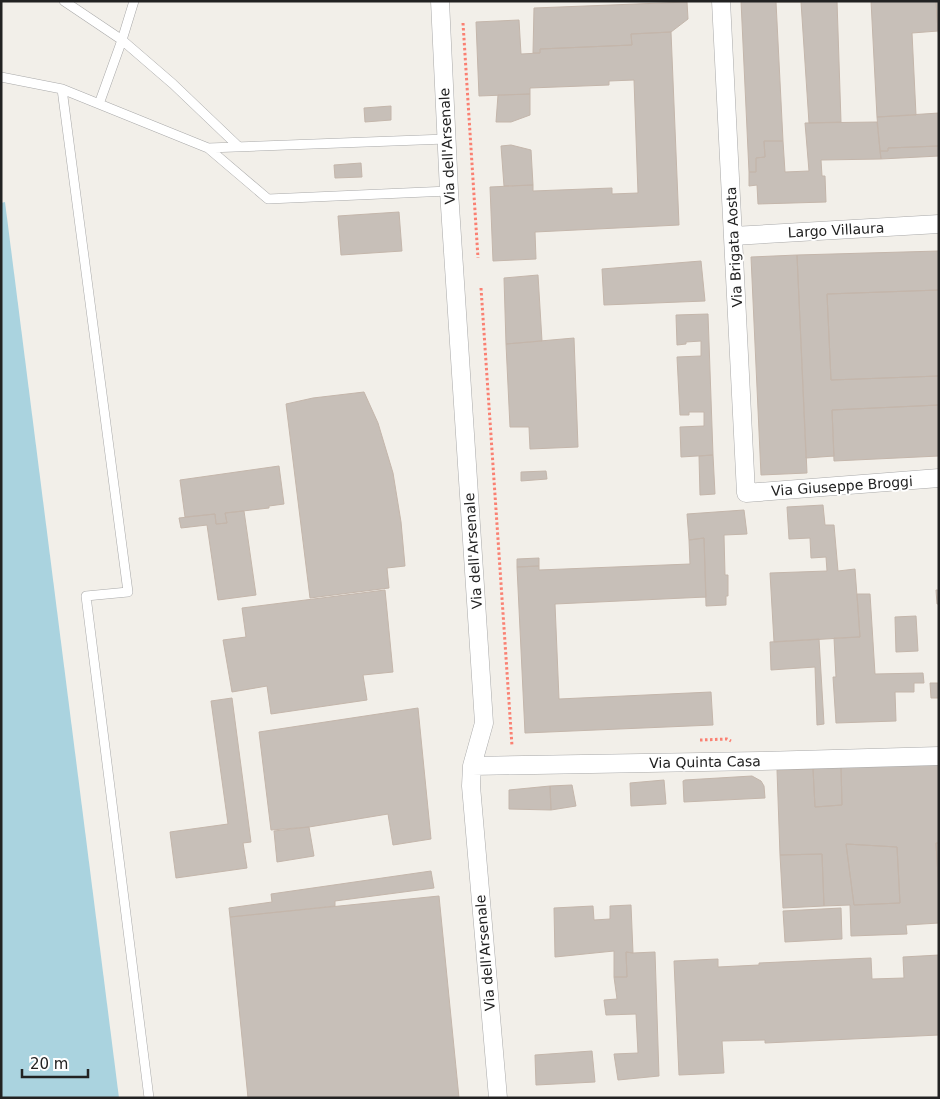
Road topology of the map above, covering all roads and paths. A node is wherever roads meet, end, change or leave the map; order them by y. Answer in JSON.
{"nodes":[{"id":1,"x":64,"y":1,"type":"edge"},
{"id":2,"x":134,"y":1,"type":"edge"},
{"id":3,"x":440,"y":1,"type":"edge"},
{"id":4,"x":722,"y":1,"type":"edge"},
{"id":5,"x":462,"y":15,"type":"dead end"},
{"id":6,"x":122,"y":40,"type":"junction"},
{"id":7,"x":1,"y":77,"type":"edge"},
{"id":8,"x":62,"y":89,"type":"junction"},
{"id":9,"x":99,"y":104,"type":"junction"},
{"id":10,"x":446,"y":139,"type":"junction"},
{"id":11,"x":239,"y":147,"type":"junction"},
{"id":12,"x":208,"y":148,"type":"junction"},
{"id":13,"x":450,"y":192,"type":"junction"},
{"id":14,"x":939,"y":224,"type":"edge"},
{"id":15,"x":733,"y":236,"type":"junction"},
{"id":16,"x":478,"y":258,"type":"dead end"},
{"id":17,"x":481,"y":288,"type":"dead end"},
{"id":18,"x":939,"y":478,"type":"edge"},
{"id":19,"x":746,"y":493,"type":"joint"},
{"id":20,"x":512,"y":749,"type":"dead end"},
{"id":21,"x":939,"y":756,"type":"edge"},
{"id":22,"x":472,"y":766,"type":"junction"},
{"id":23,"x":149,"y":1098,"type":"edge"},
{"id":24,"x":498,"y":1098,"type":"edge"}],
"edges":[{"from":1,"to":6,"type":"lane"},
{"from":2,"to":6,"type":"lane"},
{"from":3,"to":10,"type":"street","name":"Via dell'Arsenale"},
{"from":4,"to":15,"type":"street","name":"Via Brigata Aosta"},
{"from":5,"to":16,"type":"path"},
{"from":6,"to":9,"type":"lane"},
{"from":6,"to":11,"type":"lane"},
{"from":7,"to":8,"type":"lane"},
{"from":8,"to":9,"type":"lane"},
{"from":8,"to":23,"type":"lane"},
{"from":9,"to":12,"type":"lane"},
{"from":10,"to":11,"type":"lane"},
{"from":10,"to":13,"type":"street","name":"Via dell'Arsenale"},
{"from":11,"to":12,"type":"lane"},
{"from":12,"to":13,"type":"lane"},
{"from":13,"to":22,"type":"street","name":"Via dell'Arsenale"},
{"from":14,"to":15,"type":"street","name":"Largo Villaura"},
{"from":15,"to":19,"type":"street","name":"Via Brigata Aosta"},
{"from":17,"to":20,"type":"path"},
{"from":18,"to":19,"type":"street","name":"Via Giuseppe Broggi"},
{"from":21,"to":22,"type":"street","name":"Via Quinta Casa"},
{"from":22,"to":24,"type":"street","name":"Via dell'Arsenale"}]}
